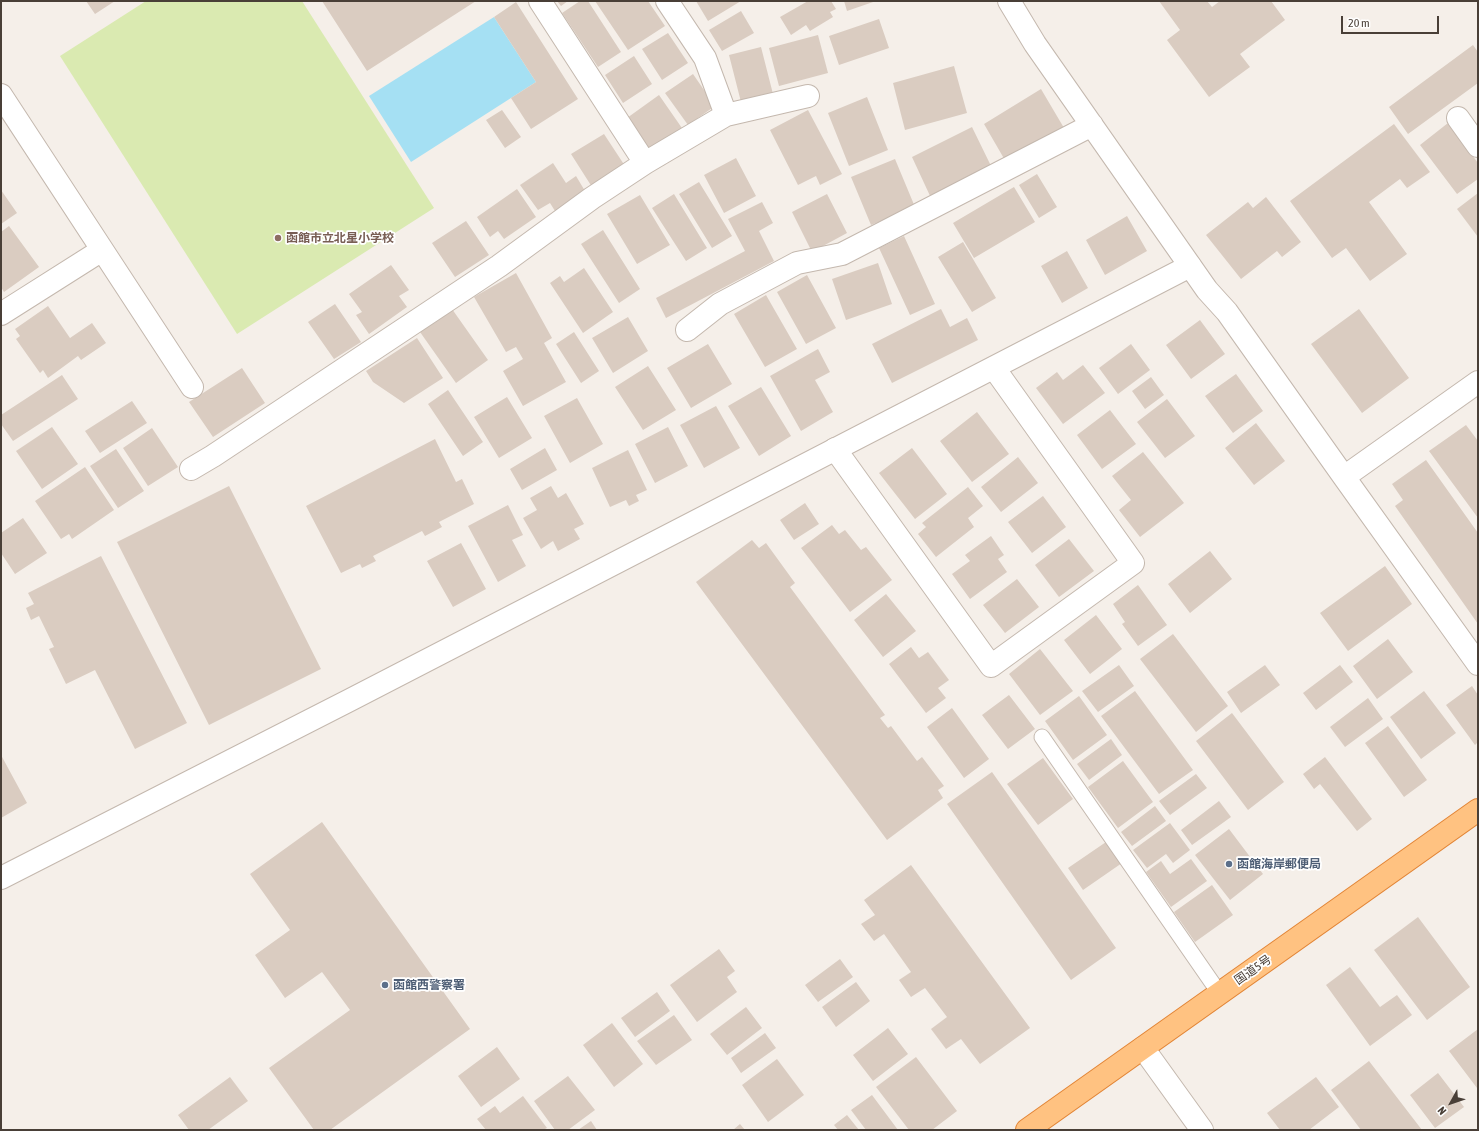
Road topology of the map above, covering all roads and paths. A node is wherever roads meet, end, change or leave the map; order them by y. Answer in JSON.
{"nodes":[{"id":1,"x":540,"y":1,"type":"edge"},
{"id":2,"x":667,"y":1,"type":"edge"},
{"id":3,"x":1019,"y":4,"type":"edge"},
{"id":4,"x":1,"y":96,"type":"edge"},
{"id":5,"x":808,"y":96,"type":"dead end"},
{"id":6,"x":726,"y":115,"type":"junction"},
{"id":7,"x":1458,"y":118,"type":"dead end"},
{"id":8,"x":1092,"y":125,"type":"junction"},
{"id":9,"x":1478,"y":146,"type":"edge"},
{"id":10,"x":645,"y":163,"type":"junction"},
{"id":11,"x":102,"y":250,"type":"junction"},
{"id":12,"x":1190,"y":266,"type":"junction"},
{"id":13,"x":1,"y":314,"type":"edge"},
{"id":14,"x":687,"y":330,"type":"dead end"},
{"id":15,"x":994,"y":368,"type":"junction"},
{"id":16,"x":1478,"y":382,"type":"edge"},
{"id":17,"x":192,"y":387,"type":"dead end"},
{"id":18,"x":835,"y":449,"type":"junction"},
{"id":19,"x":191,"y":469,"type":"dead end"},
{"id":20,"x":1344,"y":478,"type":"junction"},
{"id":21,"x":1478,"y":664,"type":"edge"},
{"id":22,"x":1042,"y":737,"type":"dead end"},
{"id":23,"x":1478,"y":810,"type":"edge"},
{"id":24,"x":1,"y":878,"type":"edge"},
{"id":25,"x":1220,"y":994,"type":"junction"},
{"id":26,"x":1143,"y":1048,"type":"junction"},
{"id":27,"x":1027,"y":1130,"type":"edge"},
{"id":28,"x":1202,"y":1130,"type":"edge"}],
"edges":[{"from":1,"to":10,"type":"street"},
{"from":2,"to":6,"type":"street"},
{"from":3,"to":8,"type":"street"},
{"from":4,"to":11,"type":"street"},
{"from":5,"to":6,"type":"street"},
{"from":6,"to":10,"type":"street"},
{"from":7,"to":9,"type":"street"},
{"from":8,"to":12,"type":"street"},
{"from":8,"to":14,"type":"street"},
{"from":10,"to":19,"type":"street"},
{"from":11,"to":13,"type":"street"},
{"from":11,"to":17,"type":"street"},
{"from":12,"to":15,"type":"street"},
{"from":12,"to":20,"type":"street"},
{"from":15,"to":18,"type":"street"},
{"from":15,"to":18,"type":"street"},
{"from":16,"to":20,"type":"street"},
{"from":18,"to":24,"type":"street"},
{"from":20,"to":21,"type":"street"},
{"from":22,"to":25,"type":"lane"},
{"from":23,"to":25,"type":"highway","name":"国道5号"},
{"from":25,"to":26,"type":"highway","name":"国道5号"},
{"from":26,"to":27,"type":"highway","name":"国道5号"},
{"from":26,"to":28,"type":"street"}]}
